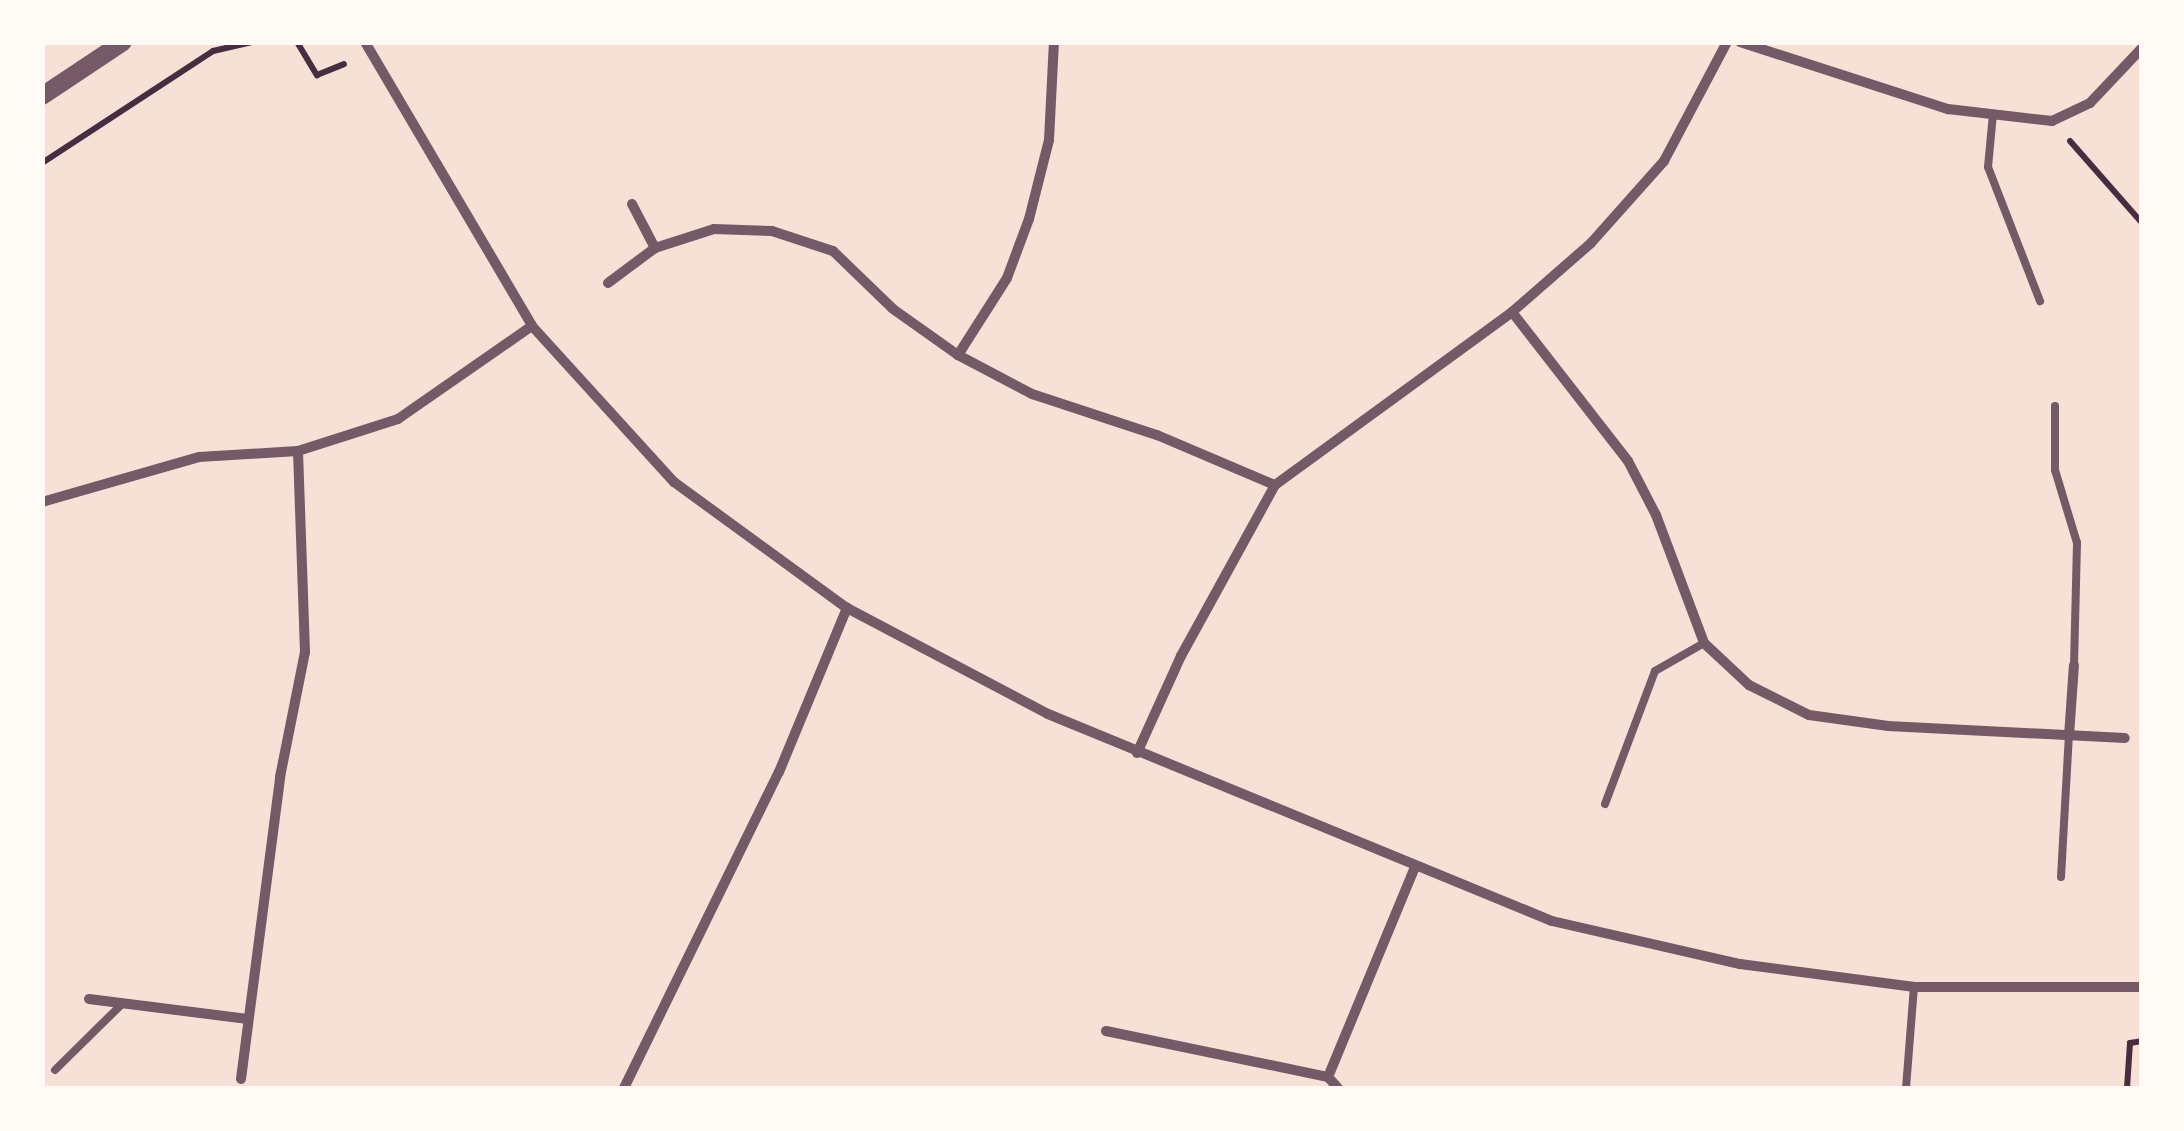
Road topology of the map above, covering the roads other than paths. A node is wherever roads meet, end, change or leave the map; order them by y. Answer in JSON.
{"nodes":[{"id":1,"x":123,"y":42,"type":"edge"},
{"id":2,"x":365,"y":42,"type":"edge"},
{"id":3,"x":1054,"y":42,"type":"edge"},
{"id":4,"x":1727,"y":42,"type":"edge"},
{"id":5,"x":1740,"y":42,"type":"edge"},
{"id":6,"x":2142,"y":48,"type":"edge"},
{"id":7,"x":42,"y":96,"type":"edge"},
{"id":8,"x":1993,"y":114,"type":"junction"},
{"id":9,"x":632,"y":204,"type":"dead end"},
{"id":10,"x":655,"y":248,"type":"junction"},
{"id":11,"x":608,"y":283,"type":"dead end"},
{"id":12,"x":2040,"y":301,"type":"dead end"},
{"id":13,"x":1512,"y":312,"type":"junction"},
{"id":14,"x":532,"y":326,"type":"junction"},
{"id":15,"x":958,"y":354,"type":"junction"},
{"id":16,"x":2054,"y":406,"type":"dead end"},
{"id":17,"x":298,"y":451,"type":"junction"},
{"id":18,"x":1275,"y":485,"type":"junction"},
{"id":19,"x":42,"y":502,"type":"edge"},
{"id":20,"x":846,"y":608,"type":"junction"},
{"id":21,"x":1704,"y":643,"type":"junction"},
{"id":22,"x":2074,"y":665,"type":"joint"},
{"id":23,"x":2069,"y":736,"type":"junction"},
{"id":24,"x":2125,"y":738,"type":"dead end"},
{"id":25,"x":1137,"y":753,"type":"junction"},
{"id":26,"x":1605,"y":804,"type":"dead end"},
{"id":27,"x":1414,"y":869,"type":"junction"},
{"id":28,"x":2060,"y":877,"type":"dead end"},
{"id":29,"x":1914,"y":987,"type":"junction"},
{"id":30,"x":2142,"y":987,"type":"edge"},
{"id":31,"x":89,"y":999,"type":"dead end"},
{"id":32,"x":124,"y":1003,"type":"junction"},
{"id":33,"x":248,"y":1019,"type":"junction"},
{"id":34,"x":1106,"y":1031,"type":"dead end"},
{"id":35,"x":55,"y":1070,"type":"dead end"},
{"id":36,"x":1328,"y":1077,"type":"junction"},
{"id":37,"x":241,"y":1079,"type":"dead end"},
{"id":38,"x":624,"y":1088,"type":"edge"},
{"id":39,"x":1338,"y":1088,"type":"edge"},
{"id":40,"x":1906,"y":1088,"type":"edge"}],
"edges":[{"from":1,"to":7,"type":"street"},
{"from":2,"to":14,"type":"street"},
{"from":3,"to":15,"type":"street"},
{"from":4,"to":13,"type":"street"},
{"from":5,"to":8,"type":"street"},
{"from":6,"to":8,"type":"street"},
{"from":8,"to":12,"type":"lane"},
{"from":9,"to":10,"type":"street"},
{"from":10,"to":11,"type":"street"},
{"from":10,"to":15,"type":"street"},
{"from":13,"to":18,"type":"street"},
{"from":13,"to":21,"type":"street"},
{"from":14,"to":17,"type":"street"},
{"from":14,"to":20,"type":"street"},
{"from":15,"to":18,"type":"street"},
{"from":16,"to":22,"type":"lane"},
{"from":17,"to":19,"type":"street"},
{"from":17,"to":33,"type":"street"},
{"from":18,"to":25,"type":"street"},
{"from":20,"to":25,"type":"street"},
{"from":20,"to":38,"type":"street"},
{"from":21,"to":23,"type":"street"},
{"from":21,"to":26,"type":"lane"},
{"from":22,"to":23,"type":"street"},
{"from":23,"to":24,"type":"street"},
{"from":23,"to":28,"type":"lane"},
{"from":25,"to":27,"type":"street"},
{"from":27,"to":29,"type":"street"},
{"from":27,"to":36,"type":"street"},
{"from":29,"to":30,"type":"street"},
{"from":29,"to":40,"type":"lane"},
{"from":31,"to":32,"type":"street"},
{"from":32,"to":33,"type":"street"},
{"from":32,"to":35,"type":"lane"},
{"from":33,"to":37,"type":"street"},
{"from":34,"to":36,"type":"street"},
{"from":36,"to":39,"type":"street"}]}
